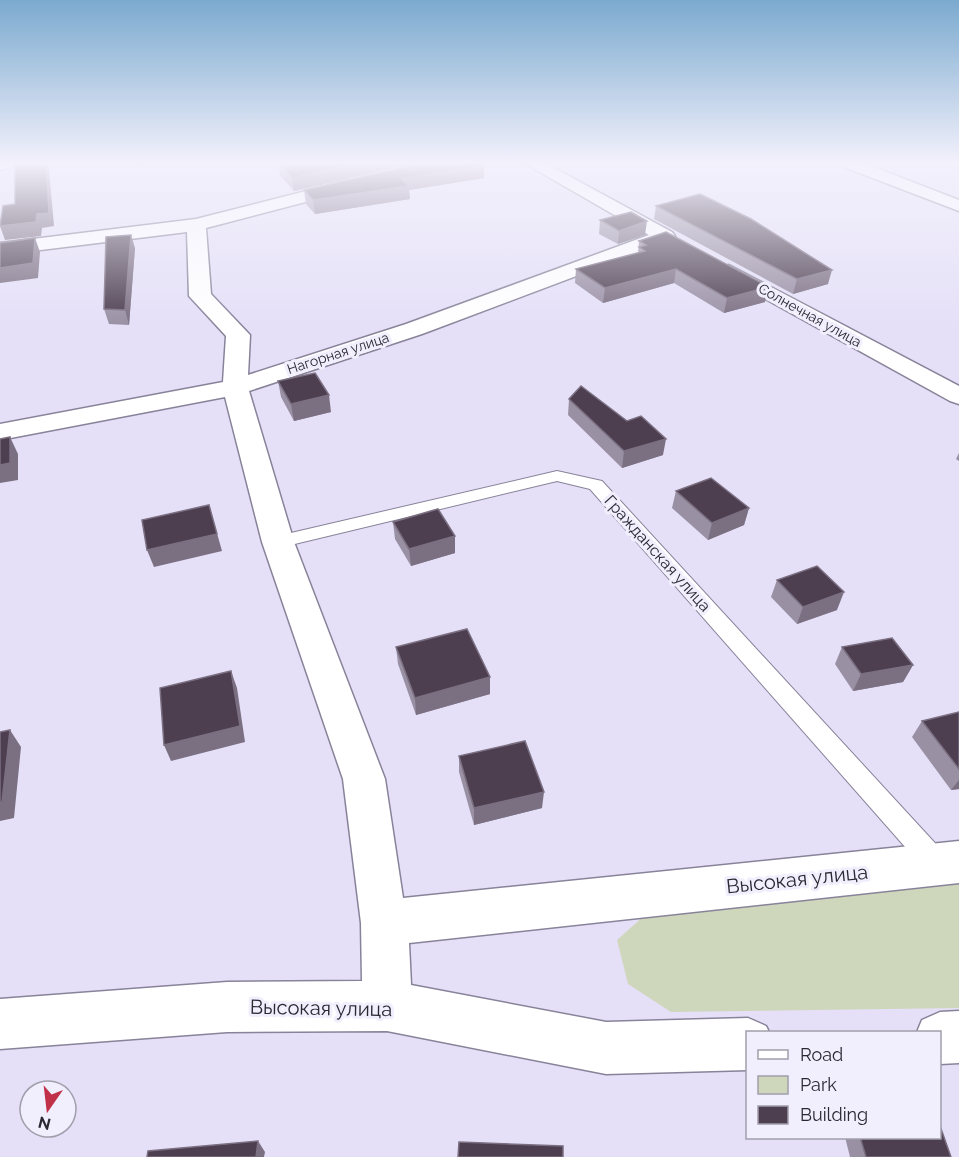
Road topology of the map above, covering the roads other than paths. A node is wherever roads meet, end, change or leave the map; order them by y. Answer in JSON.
{"nodes":[{"id":1,"x":222,"y":218,"type":"edge"},
{"id":2,"x":632,"y":218,"type":"edge"},
{"id":3,"x":196,"y":225,"type":"junction"},
{"id":4,"x":665,"y":236,"type":"junction"},
{"id":5,"x":686,"y":248,"type":"edge"},
{"id":6,"x":0,"y":249,"type":"edge"},
{"id":7,"x":707,"y":259,"type":"edge"},
{"id":8,"x":235,"y":387,"type":"junction"},
{"id":9,"x":959,"y":396,"type":"edge"},
{"id":10,"x":0,"y":432,"type":"edge"},
{"id":11,"x":278,"y":542,"type":"junction"},
{"id":12,"x":948,"y":863,"type":"edge"},
{"id":13,"x":384,"y":923,"type":"junction"},
{"id":14,"x":387,"y":1006,"type":"junction"},
{"id":15,"x":0,"y":1024,"type":"edge"},
{"id":16,"x":959,"y":1037,"type":"edge"},
{"id":17,"x":941,"y":1038,"type":"edge"},
{"id":18,"x":746,"y":1044,"type":"edge"}],
"edges":[{"from":1,"to":3,"type":"street"},
{"from":2,"to":4,"type":"street"},
{"from":3,"to":6,"type":"street"},
{"from":3,"to":8,"type":"street"},
{"from":4,"to":5,"type":"street"},
{"from":4,"to":8,"type":"street","name":"Нагорная улица"},
{"from":7,"to":9,"type":"street","name":"Солнечная улица"},
{"from":8,"to":10,"type":"street","name":"Нагорная улица"},
{"from":8,"to":11,"type":"street"},
{"from":11,"to":12,"type":"lane","name":"Гражданская улица"},
{"from":11,"to":13,"type":"street"},
{"from":12,"to":13,"type":"street","name":"Высокая улица"},
{"from":13,"to":14,"type":"street"},
{"from":14,"to":15,"type":"street","name":"Высокая улица"},
{"from":14,"to":18,"type":"street","name":"Высокая улица"},
{"from":16,"to":17,"type":"street"}]}
